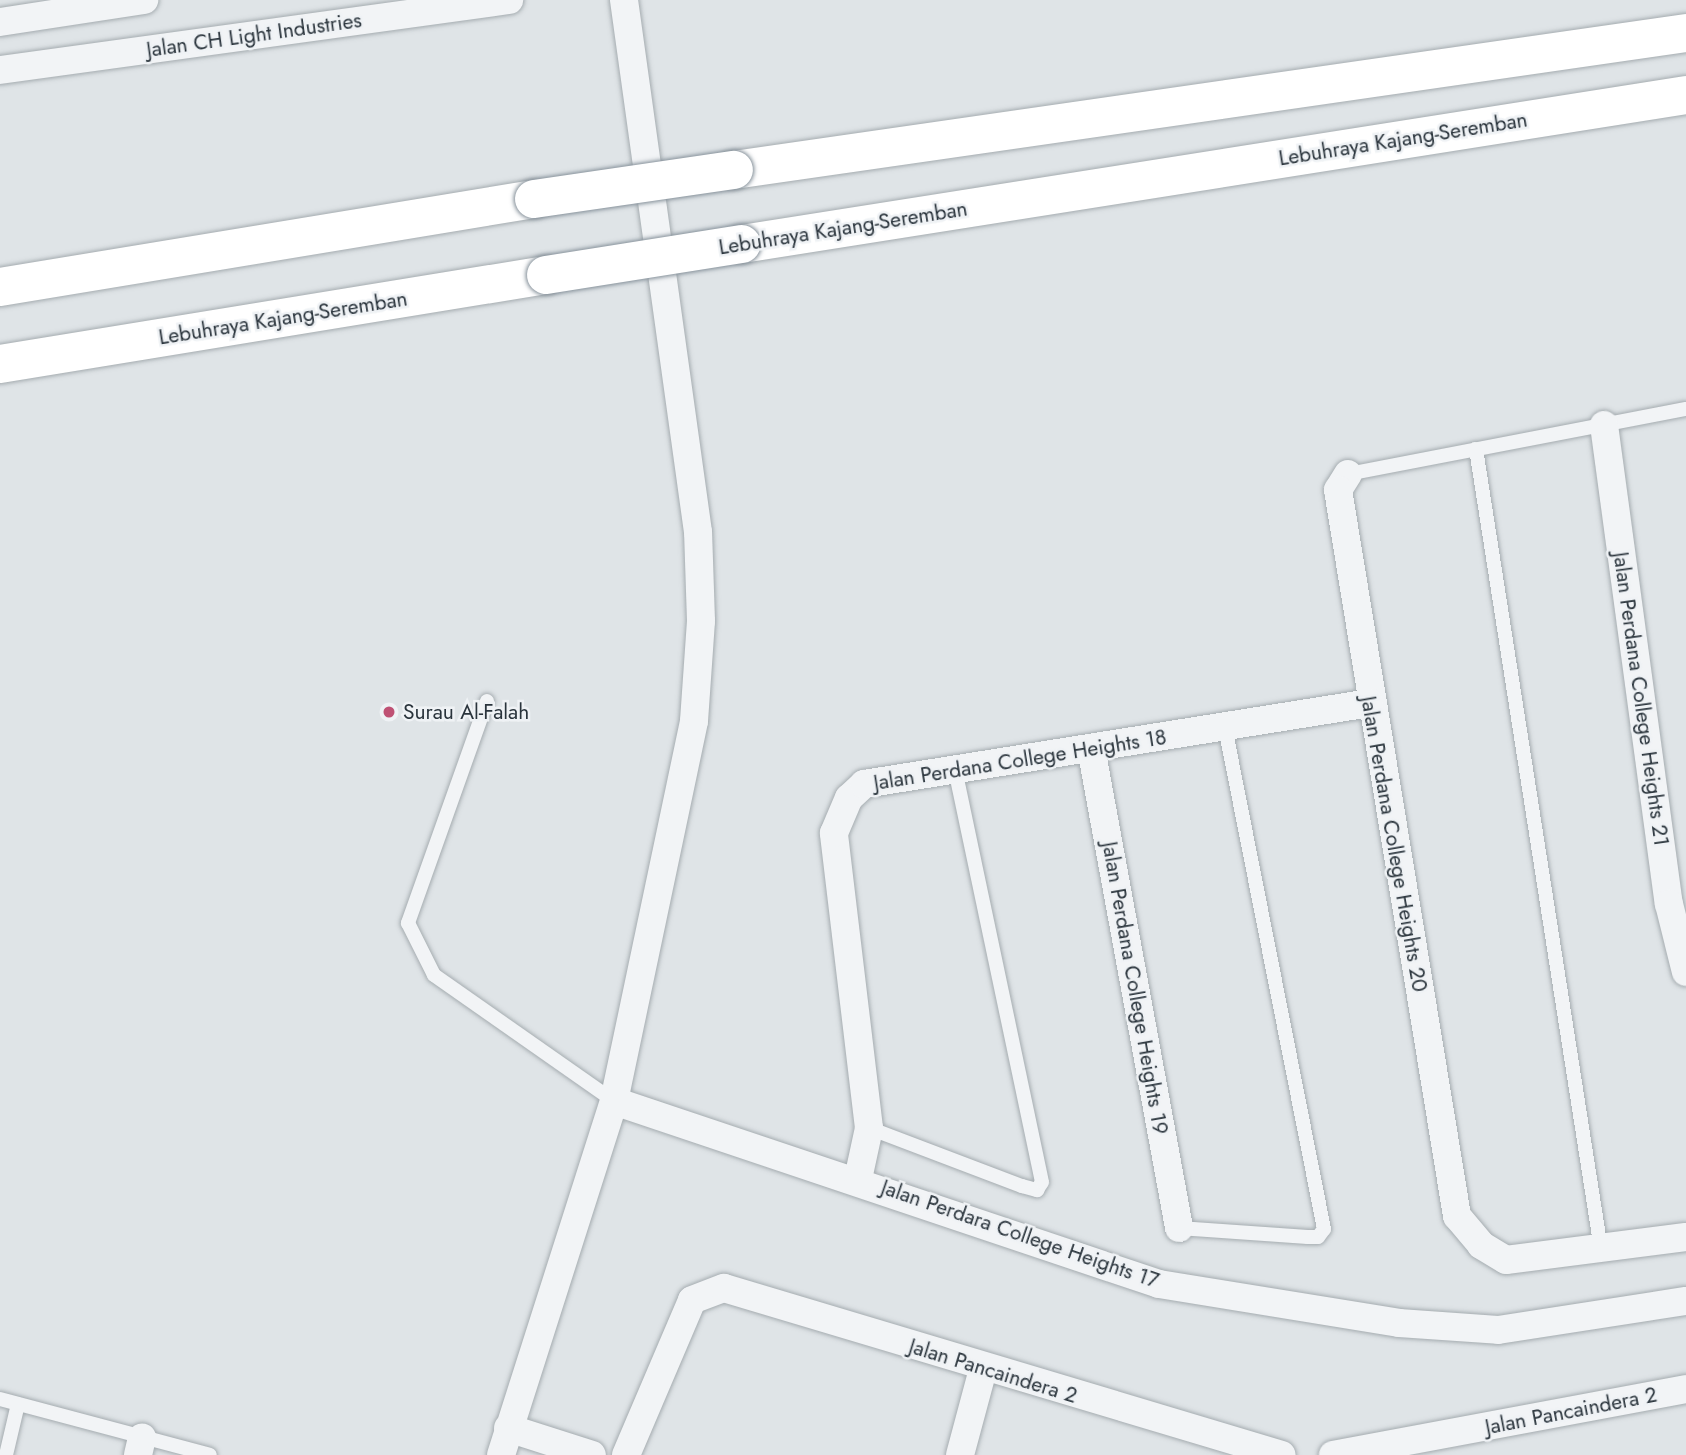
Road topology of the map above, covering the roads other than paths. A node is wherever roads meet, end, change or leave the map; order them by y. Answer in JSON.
{"nodes":[{"id":1,"x":145,"y":0,"type":"edge"},
{"id":2,"x":509,"y":0,"type":"edge"},
{"id":3,"x":624,"y":0,"type":"edge"},
{"id":4,"x":0,"y":22,"type":"edge"},
{"id":5,"x":1686,"y":33,"type":"edge"},
{"id":6,"x":0,"y":70,"type":"edge"},
{"id":7,"x":1686,"y":95,"type":"edge"},
{"id":8,"x":0,"y":287,"type":"edge"},
{"id":9,"x":0,"y":365,"type":"edge"},
{"id":10,"x":1686,"y":409,"type":"edge"},
{"id":11,"x":1604,"y":425,"type":"junction"},
{"id":12,"x":1476,"y":449,"type":"junction"},
{"id":13,"x":1348,"y":474,"type":"joint"},
{"id":14,"x":487,"y":701,"type":"dead end"},
{"id":15,"x":1370,"y":703,"type":"junction"},
{"id":16,"x":1225,"y":727,"type":"junction"},
{"id":17,"x":1091,"y":748,"type":"junction"},
{"id":18,"x":955,"y":770,"type":"junction"},
{"id":19,"x":1686,"y":972,"type":"edge"},
{"id":20,"x":614,"y":1101,"type":"junction"},
{"id":21,"x":869,"y":1128,"type":"junction"},
{"id":22,"x":859,"y":1179,"type":"junction"},
{"id":23,"x":1179,"y":1228,"type":"joint"},
{"id":24,"x":1686,"y":1237,"type":"edge"},
{"id":25,"x":1601,"y":1249,"type":"junction"},
{"id":26,"x":1686,"y":1301,"type":"edge"},
{"id":27,"x":983,"y":1369,"type":"junction"},
{"id":28,"x":1686,"y":1389,"type":"edge"},
{"id":29,"x":0,"y":1399,"type":"edge"},
{"id":30,"x":18,"y":1404,"type":"junction"},
{"id":31,"x":509,"y":1428,"type":"junction"},
{"id":32,"x":140,"y":1446,"type":"edge"},
{"id":33,"x":6,"y":1455,"type":"edge"},
{"id":34,"x":210,"y":1455,"type":"edge"},
{"id":35,"x":500,"y":1455,"type":"edge"},
{"id":36,"x":592,"y":1455,"type":"edge"},
{"id":37,"x":626,"y":1455,"type":"edge"},
{"id":38,"x":960,"y":1455,"type":"edge"},
{"id":39,"x":1282,"y":1455,"type":"edge"},
{"id":40,"x":1333,"y":1455,"type":"edge"}],
"edges":[{"from":1,"to":4,"type":"street"},
{"from":2,"to":6,"type":"street","name":"Jalan CH Light Industries"},
{"from":3,"to":20,"type":"street"},
{"from":5,"to":8,"type":"highway","bridge":true},
{"from":7,"to":9,"type":"highway","name":"Lebuhraya Kajang-Seremban","bridge":true},
{"from":10,"to":11,"type":"lane"},
{"from":11,"to":12,"type":"lane"},
{"from":11,"to":19,"type":"street","name":"Jalan Perdana College Heights 21"},
{"from":12,"to":13,"type":"lane"},
{"from":12,"to":25,"type":"lane"},
{"from":13,"to":15,"type":"street","name":"Jalan Perdana College Heights 20"},
{"from":14,"to":20,"type":"lane"},
{"from":15,"to":16,"type":"street","name":"Jalan Perdana College Heights 18"},
{"from":15,"to":25,"type":"street","name":"Jalan Perdana College Heights 20"},
{"from":16,"to":17,"type":"street","name":"Jalan Perdana College Heights 18"},
{"from":16,"to":23,"type":"lane"},
{"from":17,"to":18,"type":"street","name":"Jalan Perdana College Heights 18"},
{"from":17,"to":23,"type":"street","name":"Jalan Perdana College Heights 19"},
{"from":18,"to":21,"type":"street","name":"Jalan Perdana College Heights 18"},
{"from":18,"to":21,"type":"lane"},
{"from":20,"to":22,"type":"street","name":"Jalan Perdara College Heights 17"},
{"from":20,"to":31,"type":"street"},
{"from":21,"to":22,"type":"street","name":"Jalan Perdana College Heights 18"},
{"from":22,"to":26,"type":"street","name":"Jalan Perdara College Heights 17"},
{"from":24,"to":25,"type":"street"},
{"from":27,"to":37,"type":"street","name":"Jalan Pancaindera 2"},
{"from":27,"to":38,"type":"street"},
{"from":27,"to":39,"type":"street","name":"Jalan Pancaindera 2"},
{"from":28,"to":40,"type":"street","name":"Jalan Pancaindera 2"},
{"from":29,"to":30,"type":"lane"},
{"from":30,"to":32,"type":"lane"},
{"from":30,"to":33,"type":"lane"},
{"from":31,"to":35,"type":"street"},
{"from":31,"to":36,"type":"street"},
{"from":32,"to":34,"type":"lane"}]}
